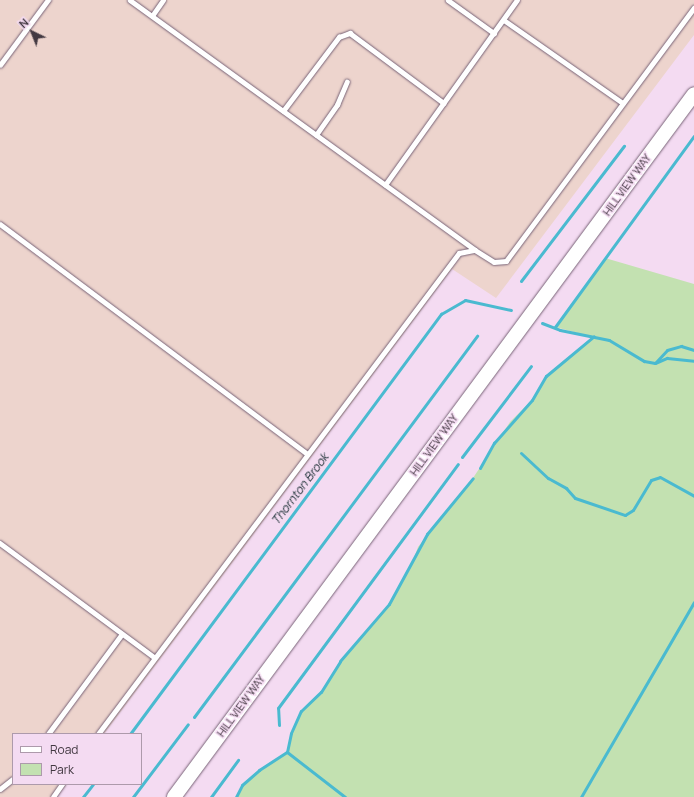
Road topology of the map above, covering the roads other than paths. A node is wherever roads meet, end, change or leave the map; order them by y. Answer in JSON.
{"nodes":[{"id":1,"x":48,"y":0,"type":"edge"},
{"id":2,"x":130,"y":0,"type":"edge"},
{"id":3,"x":164,"y":0,"type":"edge"},
{"id":4,"x":448,"y":0,"type":"edge"},
{"id":5,"x":517,"y":0,"type":"edge"},
{"id":6,"x":694,"y":8,"type":"edge"},
{"id":7,"x":152,"y":16,"type":"junction"},
{"id":8,"x":504,"y":20,"type":"junction"},
{"id":9,"x":494,"y":33,"type":"junction"},
{"id":10,"x":0,"y":65,"type":"edge"},
{"id":11,"x":347,"y":82,"type":"dead end"},
{"id":12,"x":694,"y":94,"type":"edge"},
{"id":13,"x":444,"y":103,"type":"junction"},
{"id":14,"x":623,"y":103,"type":"junction"},
{"id":15,"x":283,"y":111,"type":"junction"},
{"id":16,"x":316,"y":135,"type":"junction"},
{"id":17,"x":385,"y":185,"type":"junction"},
{"id":18,"x":0,"y":224,"type":"edge"},
{"id":19,"x":475,"y":250,"type":"junction"},
{"id":20,"x":307,"y":454,"type":"junction"},
{"id":21,"x":0,"y":543,"type":"edge"},
{"id":22,"x":122,"y":634,"type":"junction"},
{"id":23,"x":154,"y":657,"type":"junction"},
{"id":24,"x":49,"y":733,"type":"edge"},
{"id":25,"x":99,"y":733,"type":"edge"},
{"id":26,"x":12,"y":780,"type":"edge"},
{"id":27,"x":61,"y":785,"type":"edge"},
{"id":28,"x":0,"y":789,"type":"edge"},
{"id":29,"x":53,"y":797,"type":"edge"},
{"id":30,"x":174,"y":797,"type":"edge"}],
"edges":[{"from":1,"to":10,"type":"lane"},
{"from":2,"to":7,"type":"lane"},
{"from":3,"to":7,"type":"lane"},
{"from":4,"to":9,"type":"lane"},
{"from":5,"to":8,"type":"lane"},
{"from":6,"to":14,"type":"lane"},
{"from":7,"to":15,"type":"lane"},
{"from":8,"to":9,"type":"lane"},
{"from":8,"to":14,"type":"lane"},
{"from":9,"to":13,"type":"lane"},
{"from":11,"to":16,"type":"lane"},
{"from":12,"to":30,"type":"main road","name":"HILL VIEW WAY"},
{"from":13,"to":15,"type":"lane"},
{"from":13,"to":17,"type":"lane"},
{"from":14,"to":19,"type":"lane"},
{"from":15,"to":16,"type":"lane"},
{"from":16,"to":17,"type":"lane"},
{"from":17,"to":19,"type":"lane"},
{"from":18,"to":20,"type":"lane"},
{"from":19,"to":20,"type":"lane"},
{"from":20,"to":23,"type":"lane"},
{"from":21,"to":22,"type":"lane"},
{"from":22,"to":23,"type":"lane"},
{"from":22,"to":24,"type":"lane"},
{"from":23,"to":25,"type":"lane"},
{"from":26,"to":28,"type":"lane"},
{"from":27,"to":29,"type":"lane"}]}
